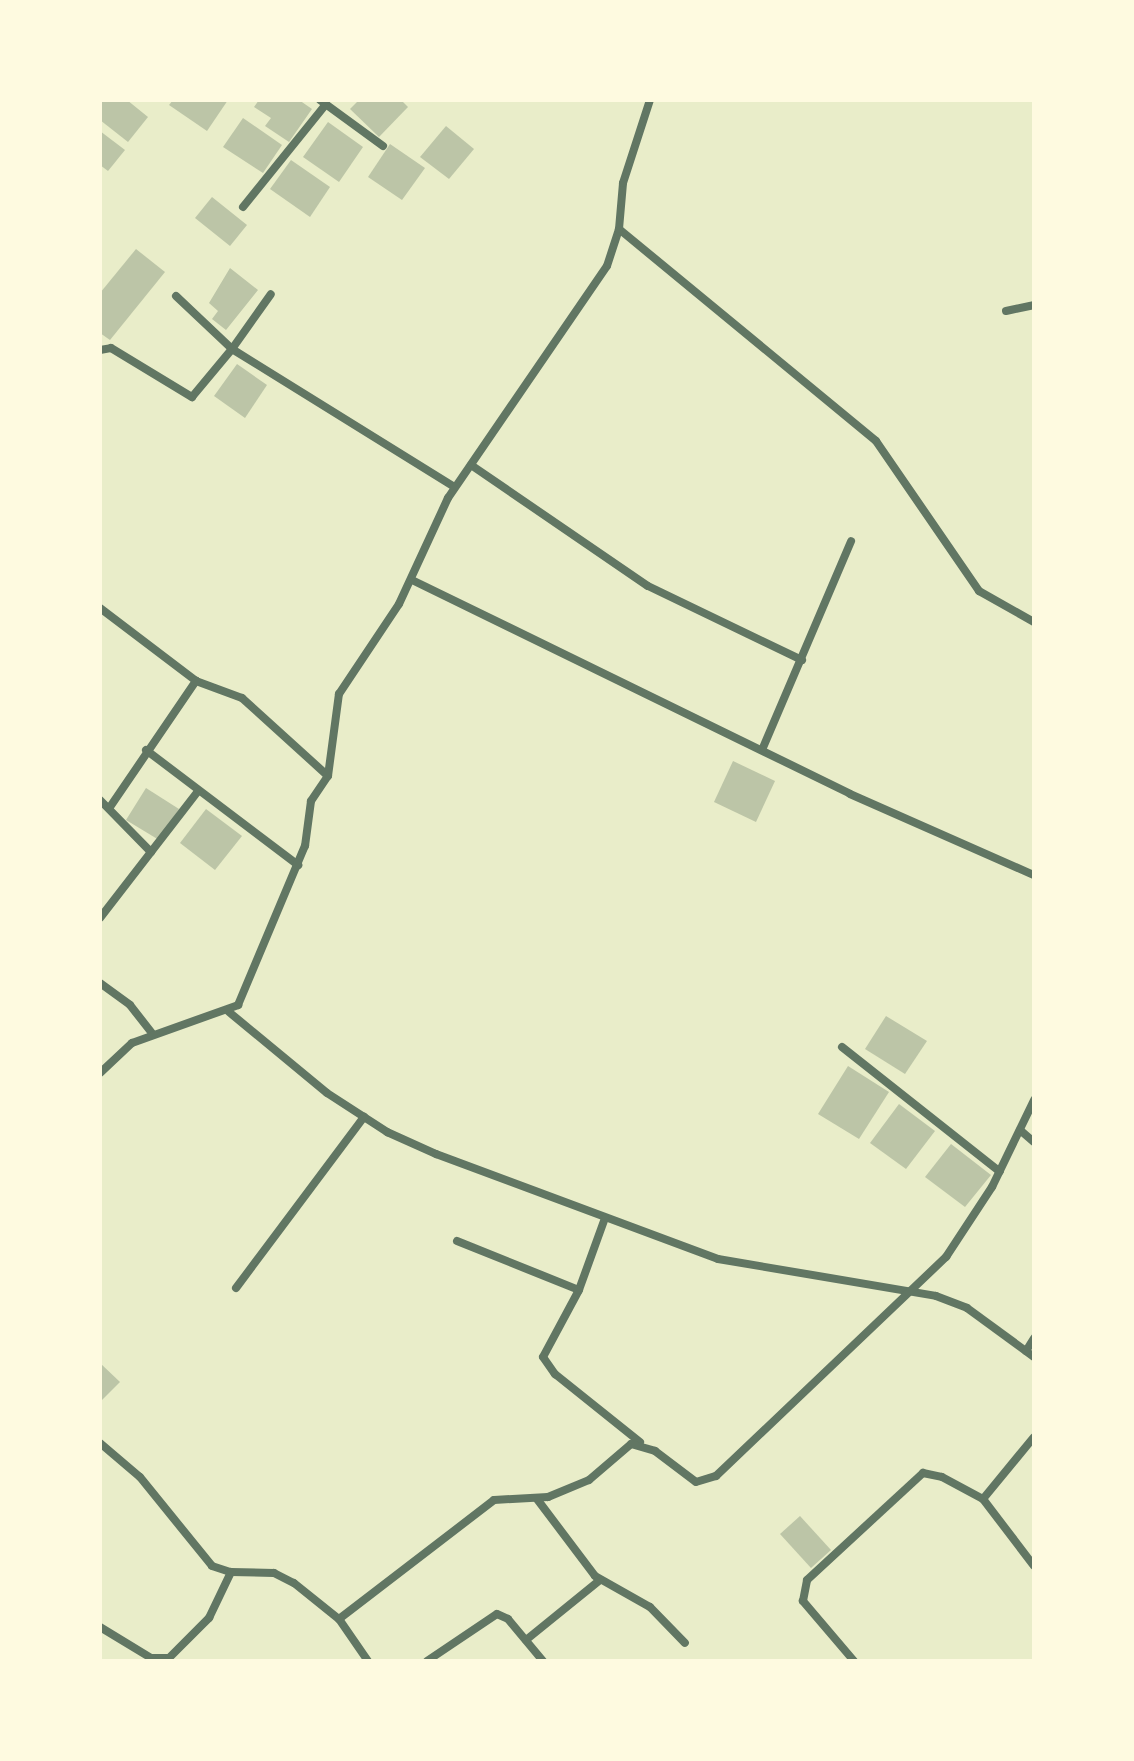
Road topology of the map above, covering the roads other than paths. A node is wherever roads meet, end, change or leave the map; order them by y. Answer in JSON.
{"nodes":[{"id":1,"x":650,"y":100,"type":"edge"},
{"id":2,"x":323,"y":102,"type":"edge"},
{"id":3,"x":383,"y":146,"type":"dead end"},
{"id":4,"x":243,"y":207,"type":"dead end"},
{"id":5,"x":619,"y":229,"type":"junction"},
{"id":6,"x":271,"y":294,"type":"dead end"},
{"id":7,"x":176,"y":296,"type":"dead end"},
{"id":8,"x":1034,"y":305,"type":"edge"},
{"id":9,"x":1006,"y":311,"type":"dead end"},
{"id":10,"x":232,"y":349,"type":"junction"},
{"id":11,"x":100,"y":350,"type":"edge"},
{"id":12,"x":471,"y":465,"type":"junction"},
{"id":13,"x":455,"y":487,"type":"junction"},
{"id":14,"x":851,"y":541,"type":"dead end"},
{"id":15,"x":412,"y":580,"type":"junction"},
{"id":16,"x":100,"y":608,"type":"edge"},
{"id":17,"x":1034,"y":622,"type":"edge"},
{"id":18,"x":802,"y":660,"type":"junction"},
{"id":19,"x":196,"y":681,"type":"junction"},
{"id":20,"x":146,"y":750,"type":"junction"},
{"id":21,"x":762,"y":750,"type":"junction"},
{"id":22,"x":328,"y":776,"type":"junction"},
{"id":23,"x":198,"y":791,"type":"junction"},
{"id":24,"x":100,"y":800,"type":"edge"},
{"id":25,"x":110,"y":807,"type":"junction"},
{"id":26,"x":151,"y":852,"type":"junction"},
{"id":27,"x":298,"y":865,"type":"junction"},
{"id":28,"x":1034,"y":875,"type":"edge"},
{"id":29,"x":100,"y":918,"type":"edge"},
{"id":30,"x":100,"y":983,"type":"edge"},
{"id":31,"x":229,"y":1012,"type":"junction"},
{"id":32,"x":153,"y":1034,"type":"junction"},
{"id":33,"x":842,"y":1047,"type":"dead end"},
{"id":34,"x":100,"y":1073,"type":"edge"},
{"id":35,"x":1034,"y":1100,"type":"edge"},
{"id":36,"x":364,"y":1117,"type":"junction"},
{"id":37,"x":1020,"y":1130,"type":"junction"},
{"id":38,"x":1034,"y":1142,"type":"edge"},
{"id":39,"x":1000,"y":1172,"type":"junction"},
{"id":40,"x":605,"y":1218,"type":"junction"},
{"id":41,"x":457,"y":1241,"type":"dead end"},
{"id":42,"x":236,"y":1288,"type":"dead end"},
{"id":43,"x":579,"y":1290,"type":"junction"},
{"id":44,"x":907,"y":1294,"type":"junction"},
{"id":45,"x":1034,"y":1338,"type":"edge"},
{"id":46,"x":1030,"y":1354,"type":"edge"},
{"id":47,"x":1034,"y":1437,"type":"edge"},
{"id":48,"x":100,"y":1443,"type":"edge"},
{"id":49,"x":641,"y":1443,"type":"junction"},
{"id":50,"x":537,"y":1499,"type":"junction"},
{"id":51,"x":983,"y":1499,"type":"junction"},
{"id":52,"x":1034,"y":1566,"type":"edge"},
{"id":53,"x":231,"y":1572,"type":"junction"},
{"id":54,"x":600,"y":1580,"type":"junction"},
{"id":55,"x":339,"y":1619,"type":"junction"},
{"id":56,"x":100,"y":1627,"type":"edge"},
{"id":57,"x":526,"y":1640,"type":"junction"},
{"id":58,"x":685,"y":1643,"type":"dead end"},
{"id":59,"x":368,"y":1661,"type":"edge"},
{"id":60,"x":427,"y":1661,"type":"edge"},
{"id":61,"x":543,"y":1661,"type":"edge"},
{"id":62,"x":854,"y":1661,"type":"edge"}],
"edges":[{"from":1,"to":5,"type":"street"},
{"from":2,"to":3,"type":"street"},
{"from":2,"to":4,"type":"street"},
{"from":5,"to":12,"type":"street"},
{"from":5,"to":17,"type":"street"},
{"from":6,"to":10,"type":"street"},
{"from":7,"to":10,"type":"street"},
{"from":8,"to":9,"type":"street"},
{"from":10,"to":11,"type":"street"},
{"from":10,"to":13,"type":"street"},
{"from":12,"to":13,"type":"street"},
{"from":12,"to":18,"type":"street"},
{"from":13,"to":15,"type":"street"},
{"from":14,"to":18,"type":"street"},
{"from":15,"to":21,"type":"street"},
{"from":15,"to":22,"type":"street"},
{"from":16,"to":19,"type":"street"},
{"from":18,"to":21,"type":"street"},
{"from":19,"to":20,"type":"street"},
{"from":19,"to":22,"type":"street"},
{"from":20,"to":23,"type":"street"},
{"from":20,"to":25,"type":"street"},
{"from":21,"to":28,"type":"street"},
{"from":22,"to":27,"type":"street"},
{"from":23,"to":26,"type":"street"},
{"from":23,"to":27,"type":"street"},
{"from":24,"to":25,"type":"street"},
{"from":25,"to":26,"type":"street"},
{"from":26,"to":29,"type":"street"},
{"from":27,"to":31,"type":"street"},
{"from":30,"to":32,"type":"street"},
{"from":31,"to":32,"type":"street"},
{"from":31,"to":36,"type":"street"},
{"from":32,"to":34,"type":"street"},
{"from":33,"to":39,"type":"street"},
{"from":35,"to":37,"type":"street"},
{"from":36,"to":40,"type":"street"},
{"from":36,"to":42,"type":"street"},
{"from":37,"to":38,"type":"street"},
{"from":37,"to":39,"type":"street"},
{"from":39,"to":44,"type":"street"},
{"from":40,"to":43,"type":"street"},
{"from":40,"to":44,"type":"street"},
{"from":41,"to":43,"type":"street"},
{"from":43,"to":49,"type":"street"},
{"from":44,"to":46,"type":"street"},
{"from":44,"to":49,"type":"street"},
{"from":45,"to":46,"type":"street"},
{"from":47,"to":51,"type":"street"},
{"from":48,"to":53,"type":"street"},
{"from":49,"to":50,"type":"street"},
{"from":50,"to":54,"type":"street"},
{"from":50,"to":55,"type":"street"},
{"from":51,"to":52,"type":"street"},
{"from":51,"to":62,"type":"street"},
{"from":53,"to":55,"type":"street"},
{"from":53,"to":56,"type":"street"},
{"from":54,"to":57,"type":"street"},
{"from":54,"to":58,"type":"street"},
{"from":55,"to":59,"type":"street"},
{"from":57,"to":60,"type":"street"},
{"from":57,"to":61,"type":"street"}]}
